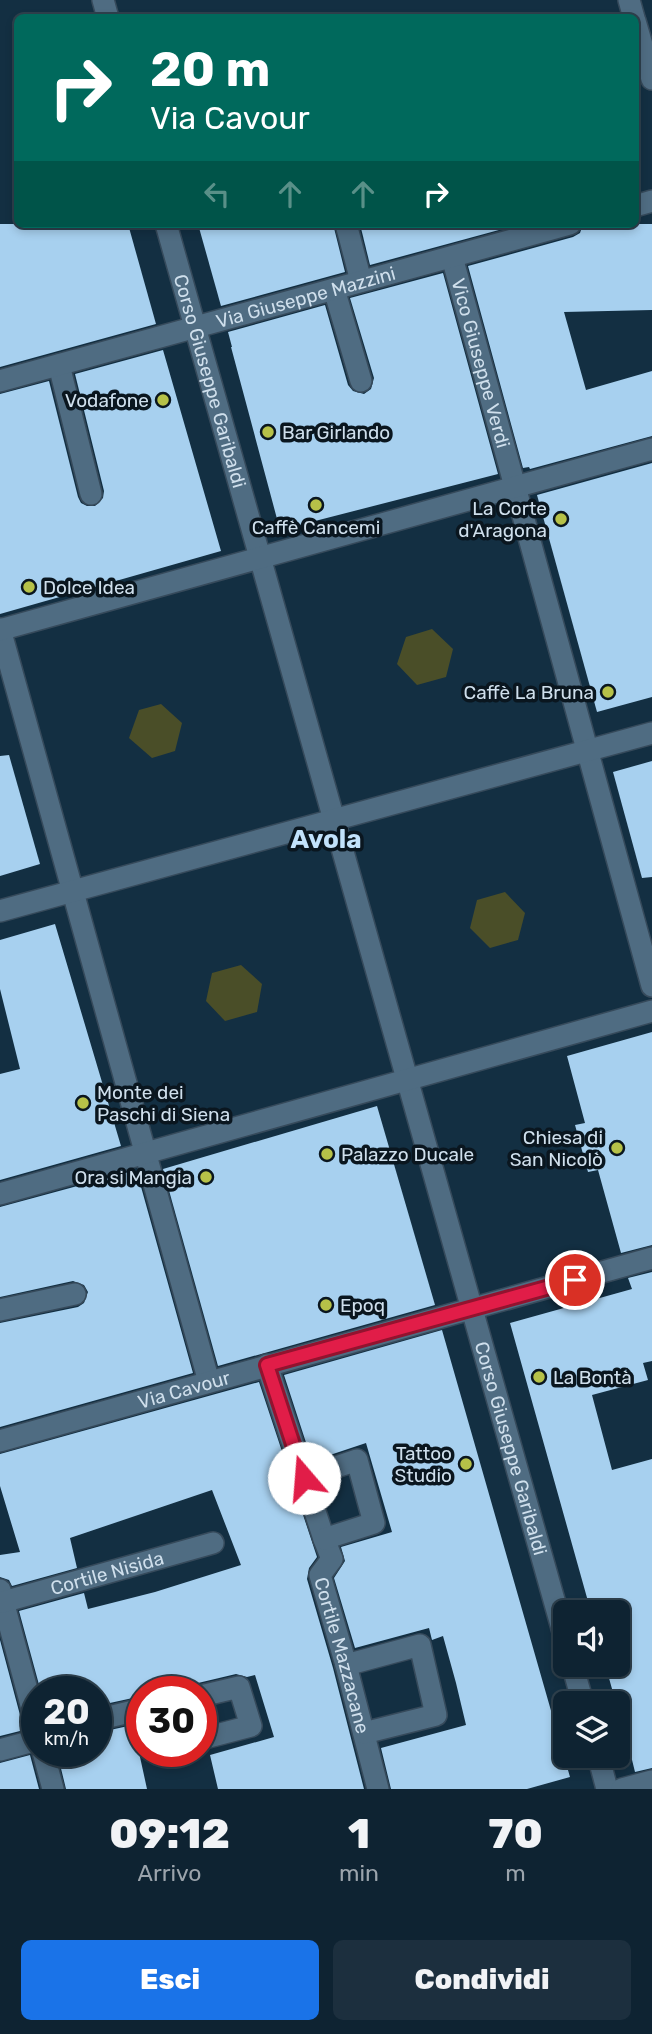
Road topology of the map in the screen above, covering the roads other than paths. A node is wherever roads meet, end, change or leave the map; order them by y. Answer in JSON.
{"nodes":[{"id":1,"x":639,"y":32,"type":"edge"},
{"id":2,"x":651,"y":73,"type":"edge"},
{"id":3,"x":167,"y":228,"type":"edge"},
{"id":4,"x":347,"y":228,"type":"edge"},
{"id":5,"x":556,"y":228,"type":"edge"},
{"id":6,"x":452,"y":257,"type":"junction"},
{"id":7,"x":361,"y":281,"type":"junction"},
{"id":8,"x":334,"y":289,"type":"junction"},
{"id":9,"x":195,"y":328,"type":"junction"},
{"id":10,"x":59,"y":365,"type":"junction"},
{"id":11,"x":0,"y":381,"type":"edge"},
{"id":12,"x":361,"y":381,"type":"dead end"},
{"id":13,"x":652,"y":449,"type":"edge"},
{"id":14,"x":519,"y":480,"type":"junction"},
{"id":15,"x":91,"y":494,"type":"dead end"},
{"id":16,"x":257,"y":548,"type":"junction"},
{"id":17,"x":0,"y":630,"type":"edge"},
{"id":18,"x":652,"y":733,"type":"edge"},
{"id":19,"x":597,"y":748,"type":"junction"},
{"id":20,"x":334,"y":820,"type":"junction"},
{"id":21,"x":73,"y":892,"type":"junction"},
{"id":22,"x":0,"y":911,"type":"edge"},
{"id":23,"x":652,"y":986,"type":"edge"},
{"id":24,"x":652,"y":1011,"type":"edge"},
{"id":25,"x":409,"y":1088,"type":"junction"},
{"id":26,"x":142,"y":1161,"type":"junction"},
{"id":27,"x":0,"y":1194,"type":"edge"},
{"id":28,"x":652,"y":1258,"type":"edge"},
{"id":29,"x":75,"y":1294,"type":"dead end"},
{"id":30,"x":471,"y":1309,"type":"junction"},
{"id":31,"x":0,"y":1310,"type":"edge"},
{"id":32,"x":267,"y":1365,"type":"junction"},
{"id":33,"x":209,"y":1382,"type":"junction"},
{"id":34,"x":0,"y":1441,"type":"edge"},
{"id":35,"x":304,"y":1478,"type":"junction"},
{"id":36,"x":324,"y":1539,"type":"junction"},
{"id":37,"x":213,"y":1543,"type":"dead end"},
{"id":38,"x":1,"y":1596,"type":"edge"},
{"id":39,"x":554,"y":1600,"type":"edge"},
{"id":40,"x":346,"y":1665,"type":"junction"},
{"id":41,"x":23,"y":1676,"type":"edge"},
{"id":42,"x":217,"y":1692,"type":"edge"},
{"id":43,"x":363,"y":1733,"type":"junction"},
{"id":44,"x":217,"y":1735,"type":"edge"},
{"id":45,"x":21,"y":1744,"type":"edge"},
{"id":46,"x":0,"y":1750,"type":"edge"},
{"id":47,"x":47,"y":1767,"type":"edge"},
{"id":48,"x":602,"y":1768,"type":"edge"},
{"id":49,"x":652,"y":1780,"type":"edge"},
{"id":50,"x":53,"y":1789,"type":"edge"},
{"id":51,"x":378,"y":1789,"type":"edge"},
{"id":52,"x":607,"y":1789,"type":"edge"},
{"id":53,"x":622,"y":1789,"type":"edge"}],
"edges":[{"from":1,"to":2,"type":"street"},
{"from":3,"to":9,"type":"street","name":"Corso Giuseppe Garibaldi"},
{"from":4,"to":7,"type":"street"},
{"from":5,"to":6,"type":"street","name":"Via Giuseppe Mazzini"},
{"from":6,"to":7,"type":"street","name":"Via Giuseppe Mazzini"},
{"from":6,"to":14,"type":"street","name":"Vico Giuseppe Verdi"},
{"from":7,"to":8,"type":"street","name":"Via Giuseppe Mazzini"},
{"from":8,"to":9,"type":"street","name":"Via Giuseppe Mazzini"},
{"from":8,"to":12,"type":"street"},
{"from":9,"to":10,"type":"street","name":"Via Giuseppe Mazzini"},
{"from":9,"to":16,"type":"street","name":"Corso Giuseppe Garibaldi"},
{"from":10,"to":11,"type":"street","name":"Via Giuseppe Mazzini"},
{"from":10,"to":15,"type":"street"},
{"from":13,"to":14,"type":"street"},
{"from":14,"to":16,"type":"street"},
{"from":14,"to":19,"type":"street","name":"Vico Giuseppe Verdi"},
{"from":16,"to":17,"type":"street"},
{"from":16,"to":20,"type":"street","name":"Corso Giuseppe Garibaldi"},
{"from":17,"to":21,"type":"street"},
{"from":18,"to":19,"type":"street"},
{"from":19,"to":20,"type":"street"},
{"from":19,"to":23,"type":"street","name":"Vico Giuseppe Verdi"},
{"from":20,"to":21,"type":"street"},
{"from":20,"to":25,"type":"street","name":"Corso Giuseppe Garibaldi"},
{"from":21,"to":22,"type":"street"},
{"from":21,"to":26,"type":"street"},
{"from":24,"to":25,"type":"street"},
{"from":25,"to":26,"type":"street"},
{"from":25,"to":30,"type":"street","name":"Corso Giuseppe Garibaldi"},
{"from":26,"to":27,"type":"street"},
{"from":26,"to":33,"type":"street"},
{"from":28,"to":30,"type":"street","name":"Via Cavour"},
{"from":29,"to":31,"type":"street"},
{"from":30,"to":32,"type":"street","name":"Via Cavour"},
{"from":30,"to":39,"type":"street","name":"Corso Giuseppe Garibaldi"},
{"from":32,"to":33,"type":"street","name":"Via Cavour"},
{"from":32,"to":35,"type":"street","name":"Cortile Mazzacane"},
{"from":33,"to":34,"type":"street","name":"Via Cavour"},
{"from":35,"to":36,"type":"street","name":"Cortile Mazzacane"},
{"from":35,"to":36,"type":"street"},
{"from":36,"to":40,"type":"street","name":"Cortile Mazzacane"},
{"from":37,"to":38,"type":"street","name":"Cortile Nisida"},
{"from":38,"to":41,"type":"street"},
{"from":40,"to":43,"type":"street","name":"Cortile Mazzacane"},
{"from":40,"to":43,"type":"street"},
{"from":42,"to":44,"type":"street"},
{"from":43,"to":51,"type":"street","name":"Cortile Mazzacane"},
{"from":45,"to":46,"type":"street"},
{"from":47,"to":50,"type":"street"},
{"from":48,"to":52,"type":"street"},
{"from":49,"to":53,"type":"street"}]}
